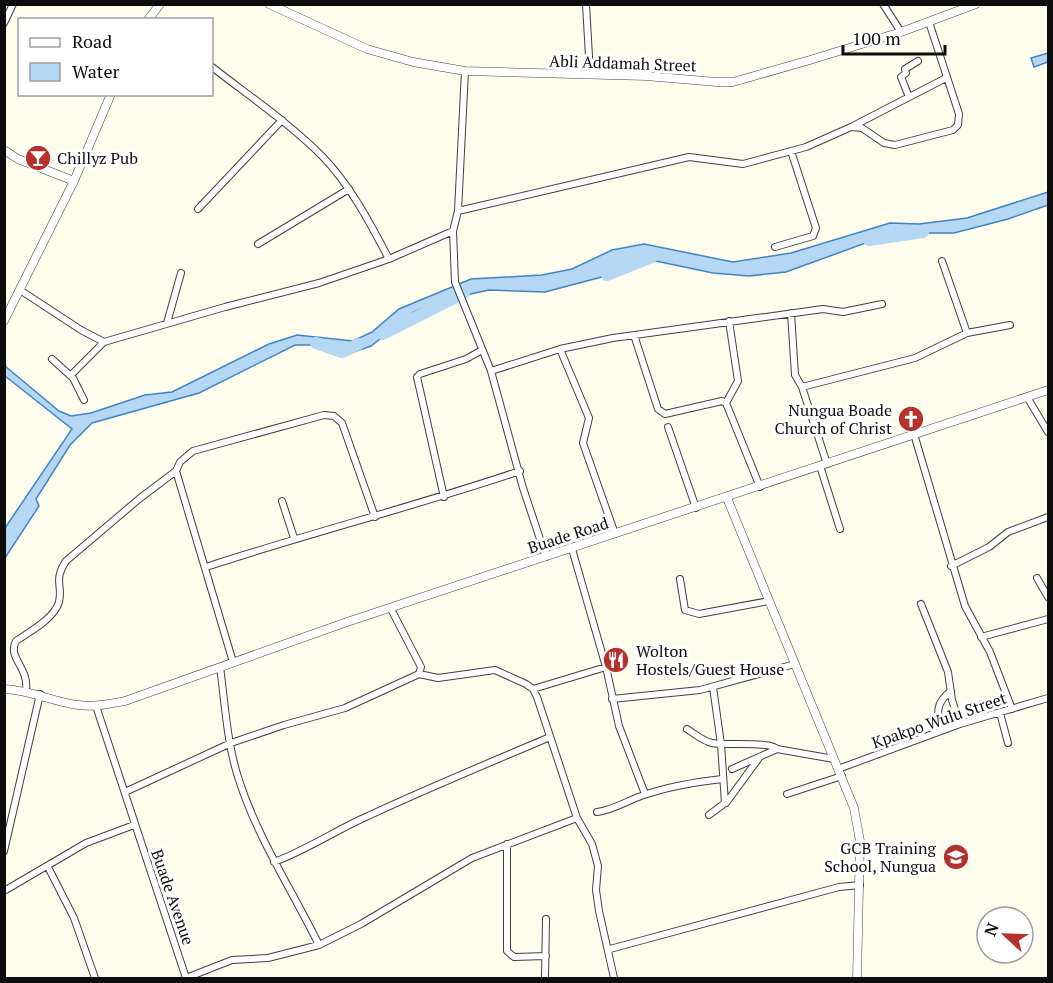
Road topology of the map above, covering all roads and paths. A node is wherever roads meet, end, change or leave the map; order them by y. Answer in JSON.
{"nodes":[{"id":1,"x":13,"y":4,"type":"edge"},
{"id":2,"x":160,"y":4,"type":"edge"},
{"id":3,"x":269,"y":4,"type":"edge"},
{"id":4,"x":586,"y":4,"type":"edge"},
{"id":5,"x":883,"y":4,"type":"edge"},
{"id":6,"x":976,"y":4,"type":"edge"},
{"id":7,"x":150,"y":18,"type":"edge"},
{"id":8,"x":928,"y":22,"type":"junction"},
{"id":9,"x":4,"y":23,"type":"edge"},
{"id":10,"x":901,"y":32,"type":"junction"},
{"id":11,"x":918,"y":62,"type":"dead end"},
{"id":12,"x":213,"y":68,"type":"edge"},
{"id":13,"x":465,"y":71,"type":"junction"},
{"id":14,"x":590,"y":74,"type":"junction"},
{"id":15,"x":946,"y":78,"type":"junction"},
{"id":16,"x":110,"y":96,"type":"edge"},
{"id":17,"x":909,"y":97,"type":"junction"},
{"id":18,"x":282,"y":120,"type":"junction"},
{"id":19,"x":851,"y":127,"type":"junction"},
{"id":20,"x":4,"y":150,"type":"edge"},
{"id":21,"x":791,"y":151,"type":"junction"},
{"id":22,"x":4,"y":158,"type":"edge"},
{"id":23,"x":18,"y":159,"type":"junction"},
{"id":24,"x":74,"y":181,"type":"junction"},
{"id":25,"x":349,"y":189,"type":"junction"},
{"id":26,"x":198,"y":209,"type":"dead end"},
{"id":27,"x":458,"y":212,"type":"junction"},
{"id":28,"x":453,"y":231,"type":"junction"},
{"id":29,"x":258,"y":244,"type":"dead end"},
{"id":30,"x":775,"y":247,"type":"dead end"},
{"id":31,"x":389,"y":260,"type":"junction"},
{"id":32,"x":942,"y":261,"type":"dead end"},
{"id":33,"x":181,"y":273,"type":"dead end"},
{"id":34,"x":21,"y":290,"type":"junction"},
{"id":35,"x":882,"y":304,"type":"dead end"},
{"id":36,"x":791,"y":313,"type":"junction"},
{"id":37,"x":4,"y":321,"type":"edge"},
{"id":38,"x":729,"y":321,"type":"junction"},
{"id":39,"x":167,"y":323,"type":"junction"},
{"id":40,"x":1010,"y":325,"type":"dead end"},
{"id":41,"x":967,"y":333,"type":"junction"},
{"id":42,"x":634,"y":335,"type":"junction"},
{"id":43,"x":104,"y":342,"type":"junction"},
{"id":44,"x":560,"y":349,"type":"junction"},
{"id":45,"x":482,"y":350,"type":"junction"},
{"id":46,"x":51,"y":360,"type":"dead end"},
{"id":47,"x":490,"y":371,"type":"junction"},
{"id":48,"x":70,"y":375,"type":"junction"},
{"id":49,"x":802,"y":387,"type":"junction"},
{"id":50,"x":1048,"y":390,"type":"edge"},
{"id":51,"x":1027,"y":397,"type":"junction"},
{"id":52,"x":84,"y":400,"type":"dead end"},
{"id":53,"x":726,"y":403,"type":"junction"},
{"id":54,"x":668,"y":427,"type":"dead end"},
{"id":55,"x":1048,"y":432,"type":"edge"},
{"id":56,"x":914,"y":434,"type":"junction"},
{"id":57,"x":823,"y":465,"type":"junction"},
{"id":58,"x":176,"y":471,"type":"junction"},
{"id":59,"x":520,"y":471,"type":"junction"},
{"id":60,"x":760,"y":487,"type":"junction"},
{"id":61,"x":444,"y":497,"type":"junction"},
{"id":62,"x":727,"y":498,"type":"junction"},
{"id":63,"x":282,"y":501,"type":"dead end"},
{"id":64,"x":696,"y":508,"type":"junction"},
{"id":65,"x":375,"y":517,"type":"junction"},
{"id":66,"x":1048,"y":517,"type":"edge"},
{"id":67,"x":840,"y":529,"type":"dead end"},
{"id":68,"x":615,"y":534,"type":"junction"},
{"id":69,"x":294,"y":537,"type":"junction"},
{"id":70,"x":572,"y":549,"type":"junction"},
{"id":71,"x":546,"y":556,"type":"junction"},
{"id":72,"x":951,"y":566,"type":"junction"},
{"id":73,"x":206,"y":567,"type":"junction"},
{"id":74,"x":1037,"y":578,"type":"dead end"},
{"id":75,"x":680,"y":579,"type":"dead end"},
{"id":76,"x":1048,"y":597,"type":"edge"},
{"id":77,"x":769,"y":601,"type":"junction"},
{"id":78,"x":921,"y":604,"type":"dead end"},
{"id":79,"x":391,"y":609,"type":"junction"},
{"id":80,"x":1048,"y":619,"type":"edge"},
{"id":81,"x":981,"y":637,"type":"junction"},
{"id":82,"x":233,"y":662,"type":"junction"},
{"id":83,"x":795,"y":664,"type":"junction"},
{"id":84,"x":220,"y":666,"type":"junction"},
{"id":85,"x":606,"y":667,"type":"junction"},
{"id":86,"x":419,"y":674,"type":"junction"},
{"id":87,"x":713,"y":687,"type":"junction"},
{"id":88,"x":4,"y":689,"type":"edge"},
{"id":89,"x":534,"y":689,"type":"junction"},
{"id":90,"x":26,"y":690,"type":"junction"},
{"id":91,"x":951,"y":691,"type":"junction"},
{"id":92,"x":40,"y":694,"type":"junction"},
{"id":93,"x":1048,"y":698,"type":"edge"},
{"id":94,"x":612,"y":699,"type":"junction"},
{"id":95,"x":96,"y":706,"type":"junction"},
{"id":96,"x":1012,"y":709,"type":"junction"},
{"id":97,"x":1000,"y":713,"type":"junction"},
{"id":98,"x":960,"y":724,"type":"junction"},
{"id":99,"x":687,"y":729,"type":"dead end"},
{"id":100,"x":941,"y":731,"type":"junction"},
{"id":101,"x":550,"y":737,"type":"junction"},
{"id":102,"x":231,"y":743,"type":"junction"},
{"id":103,"x":1008,"y":743,"type":"dead end"},
{"id":104,"x":721,"y":744,"type":"junction"},
{"id":105,"x":777,"y":749,"type":"junction"},
{"id":106,"x":760,"y":756,"type":"junction"},
{"id":107,"x":834,"y":759,"type":"junction"},
{"id":108,"x":732,"y":769,"type":"dead end"},
{"id":109,"x":840,"y":772,"type":"junction"},
{"id":110,"x":722,"y":778,"type":"junction"},
{"id":111,"x":125,"y":792,"type":"junction"},
{"id":112,"x":645,"y":794,"type":"junction"},
{"id":113,"x":787,"y":794,"type":"dead end"},
{"id":114,"x":725,"y":803,"type":"junction"},
{"id":115,"x":597,"y":812,"type":"dead end"},
{"id":116,"x":709,"y":815,"type":"dead end"},
{"id":117,"x":577,"y":818,"type":"junction"},
{"id":118,"x":134,"y":825,"type":"junction"},
{"id":119,"x":507,"y":844,"type":"junction"},
{"id":120,"x":4,"y":850,"type":"edge"},
{"id":121,"x":274,"y":862,"type":"junction"},
{"id":122,"x":48,"y":867,"type":"junction"},
{"id":123,"x":860,"y":885,"type":"junction"},
{"id":124,"x":4,"y":891,"type":"edge"},
{"id":125,"x":546,"y":919,"type":"dead end"},
{"id":126,"x":319,"y":945,"type":"junction"},
{"id":127,"x":609,"y":949,"type":"junction"},
{"id":128,"x":546,"y":956,"type":"junction"},
{"id":129,"x":95,"y":978,"type":"edge"},
{"id":130,"x":186,"y":978,"type":"edge"},
{"id":131,"x":545,"y":978,"type":"edge"},
{"id":132,"x":614,"y":978,"type":"edge"},
{"id":133,"x":857,"y":978,"type":"edge"}],
"edges":[{"from":1,"to":9,"type":"street"},
{"from":2,"to":7,"type":"street"},
{"from":3,"to":13,"type":"street","name":"Abli Addamah Street"},
{"from":4,"to":14,"type":"street"},
{"from":5,"to":10,"type":"street"},
{"from":6,"to":8,"type":"street","name":"Abli Addamah Street"},
{"from":8,"to":10,"type":"street","name":"Abli Addamah Street"},
{"from":8,"to":15,"type":"street"},
{"from":10,"to":14,"type":"street","name":"Abli Addamah Street"},
{"from":11,"to":17,"type":"street"},
{"from":12,"to":18,"type":"street"},
{"from":13,"to":14,"type":"street","name":"Abli Addamah Street"},
{"from":13,"to":27,"type":"street"},
{"from":15,"to":17,"type":"street"},
{"from":15,"to":19,"type":"street"},
{"from":16,"to":24,"type":"street"},
{"from":17,"to":19,"type":"street"},
{"from":18,"to":25,"type":"street"},
{"from":18,"to":26,"type":"street"},
{"from":19,"to":21,"type":"street"},
{"from":20,"to":23,"type":"street"},
{"from":21,"to":27,"type":"street"},
{"from":21,"to":30,"type":"street"},
{"from":22,"to":23,"type":"street"},
{"from":23,"to":24,"type":"street"},
{"from":24,"to":34,"type":"street"},
{"from":25,"to":29,"type":"street"},
{"from":25,"to":31,"type":"street"},
{"from":27,"to":28,"type":"street"},
{"from":28,"to":31,"type":"street"},
{"from":28,"to":45,"type":"street"},
{"from":31,"to":39,"type":"street"},
{"from":32,"to":41,"type":"street"},
{"from":33,"to":39,"type":"street"},
{"from":34,"to":37,"type":"street"},
{"from":34,"to":43,"type":"street"},
{"from":35,"to":36,"type":"street"},
{"from":36,"to":38,"type":"street"},
{"from":36,"to":49,"type":"street"},
{"from":38,"to":42,"type":"street"},
{"from":38,"to":53,"type":"street"},
{"from":39,"to":43,"type":"street"},
{"from":40,"to":41,"type":"street"},
{"from":41,"to":49,"type":"street"},
{"from":42,"to":44,"type":"street"},
{"from":42,"to":53,"type":"street"},
{"from":43,"to":48,"type":"street"},
{"from":44,"to":47,"type":"street"},
{"from":44,"to":68,"type":"street"},
{"from":45,"to":47,"type":"street"},
{"from":45,"to":61,"type":"street"},
{"from":46,"to":48,"type":"street"},
{"from":47,"to":59,"type":"street"},
{"from":48,"to":52,"type":"street"},
{"from":49,"to":57,"type":"street"},
{"from":50,"to":51,"type":"street","name":"Buade Road"},
{"from":51,"to":55,"type":"street"},
{"from":51,"to":56,"type":"street","name":"Buade Road"},
{"from":53,"to":60,"type":"street"},
{"from":54,"to":64,"type":"street"},
{"from":56,"to":57,"type":"street","name":"Buade Road"},
{"from":56,"to":72,"type":"street"},
{"from":57,"to":60,"type":"street","name":"Buade Road"},
{"from":57,"to":67,"type":"street"},
{"from":58,"to":65,"type":"street"},
{"from":58,"to":73,"type":"street"},
{"from":58,"to":90,"type":"street"},
{"from":59,"to":61,"type":"street"},
{"from":59,"to":71,"type":"street"},
{"from":60,"to":62,"type":"street","name":"Buade Road"},
{"from":61,"to":65,"type":"street"},
{"from":62,"to":64,"type":"street","name":"Buade Road"},
{"from":62,"to":77,"type":"street"},
{"from":63,"to":69,"type":"street"},
{"from":64,"to":68,"type":"street","name":"Buade Road"},
{"from":65,"to":69,"type":"street"},
{"from":66,"to":72,"type":"street"},
{"from":68,"to":70,"type":"street","name":"Buade Road"},
{"from":69,"to":73,"type":"street"},
{"from":70,"to":71,"type":"street","name":"Buade Road"},
{"from":70,"to":85,"type":"street"},
{"from":71,"to":79,"type":"street","name":"Buade Road"},
{"from":72,"to":81,"type":"street"},
{"from":73,"to":82,"type":"street"},
{"from":74,"to":76,"type":"street"},
{"from":75,"to":77,"type":"street"},
{"from":77,"to":83,"type":"street"},
{"from":78,"to":91,"type":"street"},
{"from":79,"to":82,"type":"street","name":"Buade Road"},
{"from":79,"to":86,"type":"street"},
{"from":80,"to":81,"type":"street"},
{"from":81,"to":96,"type":"street"},
{"from":82,"to":84,"type":"street","name":"Buade Road"},
{"from":83,"to":87,"type":"street"},
{"from":83,"to":107,"type":"street"},
{"from":84,"to":95,"type":"street","name":"Buade Road"},
{"from":84,"to":102,"type":"street"},
{"from":85,"to":89,"type":"street"},
{"from":85,"to":94,"type":"street"},
{"from":86,"to":89,"type":"street"},
{"from":86,"to":102,"type":"street"},
{"from":87,"to":94,"type":"street"},
{"from":87,"to":104,"type":"street"},
{"from":88,"to":90,"type":"street"},
{"from":89,"to":101,"type":"street"},
{"from":90,"to":92,"type":"street"},
{"from":91,"to":98,"type":"street"},
{"from":91,"to":100,"type":"street"},
{"from":92,"to":95,"type":"street"},
{"from":92,"to":120,"type":"street"},
{"from":93,"to":96,"type":"street","name":"Kpakpo Wulu Street"},
{"from":94,"to":112,"type":"street"},
{"from":95,"to":111,"type":"street","name":"Buade Avenue"},
{"from":96,"to":97,"type":"street","name":"Kpakpo Wulu Street"},
{"from":97,"to":98,"type":"street","name":"Kpakpo Wulu Street"},
{"from":97,"to":103,"type":"street"},
{"from":98,"to":100,"type":"street","name":"Kpakpo Wulu Street"},
{"from":99,"to":104,"type":"street"},
{"from":100,"to":109,"type":"street","name":"Kpakpo Wulu Street"},
{"from":101,"to":117,"type":"street"},
{"from":101,"to":121,"type":"street"},
{"from":102,"to":111,"type":"street"},
{"from":102,"to":121,"type":"street"},
{"from":104,"to":105,"type":"street"},
{"from":104,"to":110,"type":"street"},
{"from":105,"to":106,"type":"street"},
{"from":105,"to":107,"type":"street"},
{"from":106,"to":108,"type":"street"},
{"from":106,"to":114,"type":"street"},
{"from":107,"to":109,"type":"street"},
{"from":109,"to":113,"type":"street","name":"Kpakpo Wulu Street"},
{"from":109,"to":123,"type":"street"},
{"from":110,"to":112,"type":"street"},
{"from":110,"to":114,"type":"street"},
{"from":111,"to":118,"type":"street","name":"Buade Avenue"},
{"from":112,"to":115,"type":"street"},
{"from":114,"to":116,"type":"street"},
{"from":117,"to":119,"type":"street"},
{"from":117,"to":127,"type":"street"},
{"from":118,"to":122,"type":"street"},
{"from":118,"to":130,"type":"street","name":"Buade Avenue"},
{"from":119,"to":126,"type":"street"},
{"from":119,"to":128,"type":"street"},
{"from":121,"to":126,"type":"street"},
{"from":122,"to":124,"type":"street"},
{"from":122,"to":129,"type":"street"},
{"from":123,"to":127,"type":"street"},
{"from":123,"to":133,"type":"street"},
{"from":125,"to":128,"type":"street"},
{"from":126,"to":130,"type":"street"},
{"from":127,"to":132,"type":"street"},
{"from":128,"to":131,"type":"street"}]}
